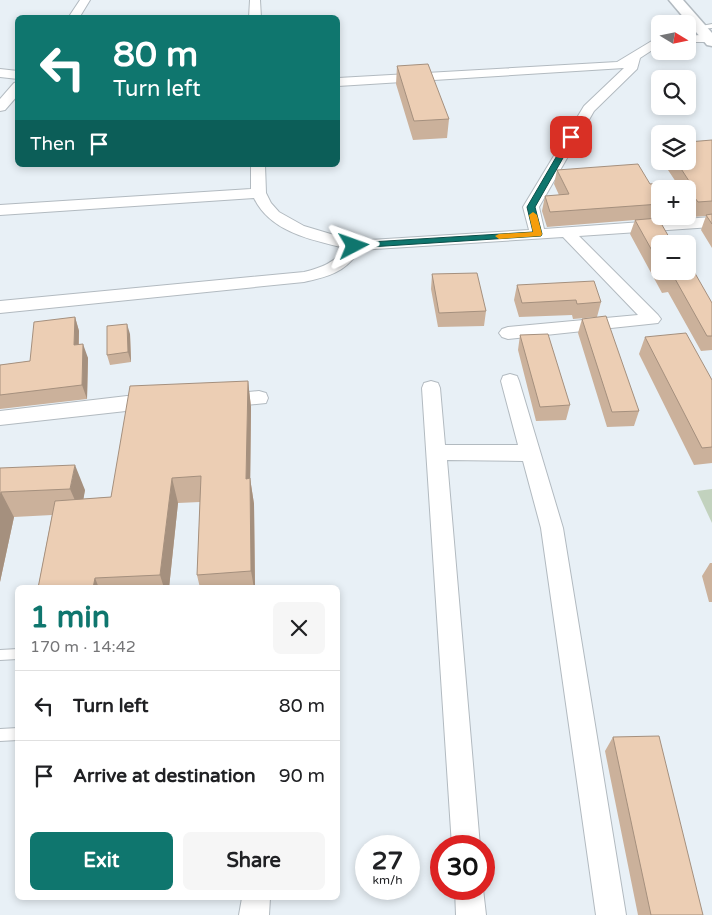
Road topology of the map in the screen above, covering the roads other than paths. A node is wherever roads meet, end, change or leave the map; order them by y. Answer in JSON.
{"nodes":[{"id":1,"x":85,"y":0,"type":"edge"},
{"id":2,"x":255,"y":0,"type":"edge"},
{"id":3,"x":676,"y":0,"type":"edge"},
{"id":4,"x":685,"y":0,"type":"edge"},
{"id":5,"x":75,"y":15,"type":"edge"},
{"id":6,"x":255,"y":15,"type":"edge"},
{"id":7,"x":709,"y":33,"type":"edge"},
{"id":8,"x":696,"y":37,"type":"edge"},
{"id":9,"x":651,"y":46,"type":"edge"},
{"id":10,"x":638,"y":54,"type":"junction"},
{"id":11,"x":0,"y":73,"type":"edge"},
{"id":12,"x":15,"y":75,"type":"edge"},
{"id":13,"x":340,"y":82,"type":"edge"},
{"id":14,"x":15,"y":90,"type":"edge"},
{"id":15,"x":0,"y":107,"type":"edge"},
{"id":16,"x":258,"y":167,"type":"edge"},
{"id":17,"x":259,"y":193,"type":"junction"},
{"id":18,"x":0,"y":210,"type":"edge"},
{"id":19,"x":712,"y":222,"type":"edge"},
{"id":20,"x":567,"y":232,"type":"junction"},
{"id":21,"x":538,"y":234,"type":"junction"},
{"id":22,"x":354,"y":246,"type":"junction"},
{"id":23,"x":0,"y":307,"type":"edge"},
{"id":24,"x":508,"y":333,"type":"dead end"},
{"id":25,"x":510,"y":381,"type":"dead end"},
{"id":26,"x":431,"y":388,"type":"dead end"},
{"id":27,"x":259,"y":398,"type":"dead end"},
{"id":28,"x":202,"y":400,"type":"edge"},
{"id":29,"x":174,"y":401,"type":"edge"},
{"id":30,"x":0,"y":418,"type":"edge"},
{"id":31,"x":436,"y":452,"type":"junction"},
{"id":32,"x":530,"y":453,"type":"junction"},
{"id":33,"x":15,"y":654,"type":"edge"},
{"id":34,"x":0,"y":655,"type":"edge"},
{"id":35,"x":15,"y":734,"type":"edge"},
{"id":36,"x":0,"y":735,"type":"edge"},
{"id":37,"x":465,"y":835,"type":"edge"},
{"id":38,"x":256,"y":900,"type":"edge"},
{"id":39,"x":470,"y":900,"type":"edge"},
{"id":40,"x":254,"y":915,"type":"edge"},
{"id":41,"x":471,"y":915,"type":"edge"},
{"id":42,"x":611,"y":915,"type":"edge"}],
"edges":[{"from":1,"to":5,"type":"street"},
{"from":2,"to":6,"type":"street"},
{"from":3,"to":7,"type":"street"},
{"from":4,"to":7,"type":"street"},
{"from":7,"to":8,"type":"street"},
{"from":9,"to":10,"type":"street"},
{"from":10,"to":13,"type":"street"},
{"from":10,"to":21,"type":"street"},
{"from":11,"to":12,"type":"street"},
{"from":14,"to":15,"type":"street"},
{"from":16,"to":17,"type":"street"},
{"from":17,"to":18,"type":"street"},
{"from":17,"to":22,"type":"street"},
{"from":19,"to":20,"type":"street"},
{"from":20,"to":21,"type":"street"},
{"from":20,"to":24,"type":"street"},
{"from":21,"to":22,"type":"street"},
{"from":22,"to":23,"type":"street"},
{"from":25,"to":32,"type":"street"},
{"from":26,"to":31,"type":"street"},
{"from":27,"to":28,"type":"street"},
{"from":29,"to":30,"type":"street"},
{"from":31,"to":32,"type":"street"},
{"from":31,"to":37,"type":"street"},
{"from":32,"to":42,"type":"street"},
{"from":33,"to":34,"type":"lane"},
{"from":35,"to":36,"type":"lane"},
{"from":38,"to":40,"type":"street"},
{"from":39,"to":41,"type":"street"}]}
